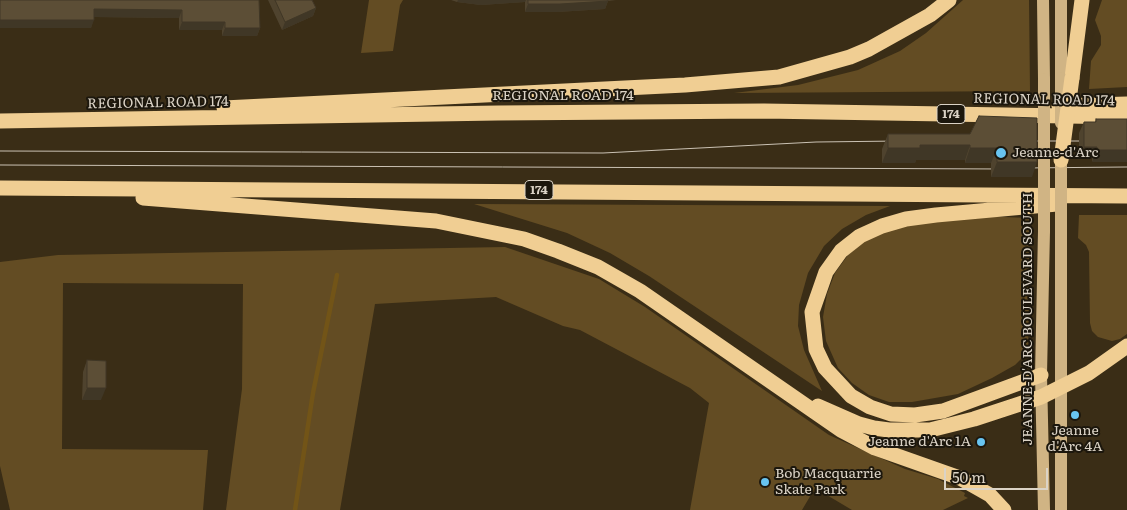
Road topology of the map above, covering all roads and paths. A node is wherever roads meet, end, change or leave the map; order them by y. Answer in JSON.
{"nodes":[{"id":1,"x":949,"y":0,"type":"edge"},
{"id":2,"x":1043,"y":0,"type":"edge"},
{"id":3,"x":1061,"y":0,"type":"edge"},
{"id":4,"x":1082,"y":0,"type":"edge"},
{"id":5,"x":1066,"y":78,"type":"junction"},
{"id":6,"x":1127,"y":104,"type":"edge"},
{"id":7,"x":850,"y":112,"type":"junction"},
{"id":8,"x":1127,"y":117,"type":"edge"},
{"id":9,"x":0,"y":120,"type":"edge"},
{"id":10,"x":1061,"y":160,"type":"joint"},
{"id":11,"x":0,"y":188,"type":"edge"},
{"id":12,"x":24,"y":188,"type":"junction"},
{"id":13,"x":1127,"y":196,"type":"edge"},
{"id":14,"x":1127,"y":203,"type":"edge"},
{"id":15,"x":1127,"y":346,"type":"edge"},
{"id":16,"x":1041,"y":375,"type":"junction"},
{"id":17,"x":1060,"y":388,"type":"junction"},
{"id":18,"x":787,"y":393,"type":"junction"},
{"id":19,"x":1041,"y":397,"type":"junction"},
{"id":20,"x":1004,"y":510,"type":"edge"},
{"id":21,"x":1044,"y":510,"type":"edge"},
{"id":22,"x":1061,"y":510,"type":"edge"}],
"edges":[{"from":1,"to":9,"type":"highway"},
{"from":2,"to":16,"type":"main road","name":"JEANNE-D'ARC BOULEVARD SOUTH","bridge":true},
{"from":3,"to":5,"type":"main road"},
{"from":4,"to":5,"type":"highway"},
{"from":5,"to":10,"type":"highway","bridge":true},
{"from":6,"to":7,"type":"highway"},
{"from":7,"to":8,"type":"highway","name":"REGIONAL ROAD 174","number":"174"},
{"from":7,"to":9,"type":"highway","name":"REGIONAL ROAD 174","number":"174"},
{"from":10,"to":17,"type":"main road","bridge":true},
{"from":11,"to":12,"type":"highway","number":"174"},
{"from":12,"to":13,"type":"highway","number":"174"},
{"from":12,"to":18,"type":"highway"},
{"from":14,"to":16,"type":"highway"},
{"from":15,"to":17,"type":"highway"},
{"from":16,"to":19,"type":"main road","name":"JEANNE-D'ARC BOULEVARD SOUTH"},
{"from":17,"to":19,"type":"highway"},
{"from":17,"to":22,"type":"main road"},
{"from":18,"to":19,"type":"highway"},
{"from":18,"to":20,"type":"highway"},
{"from":19,"to":21,"type":"main road","name":"JEANNE-D'ARC BOULEVARD SOUTH"}]}
